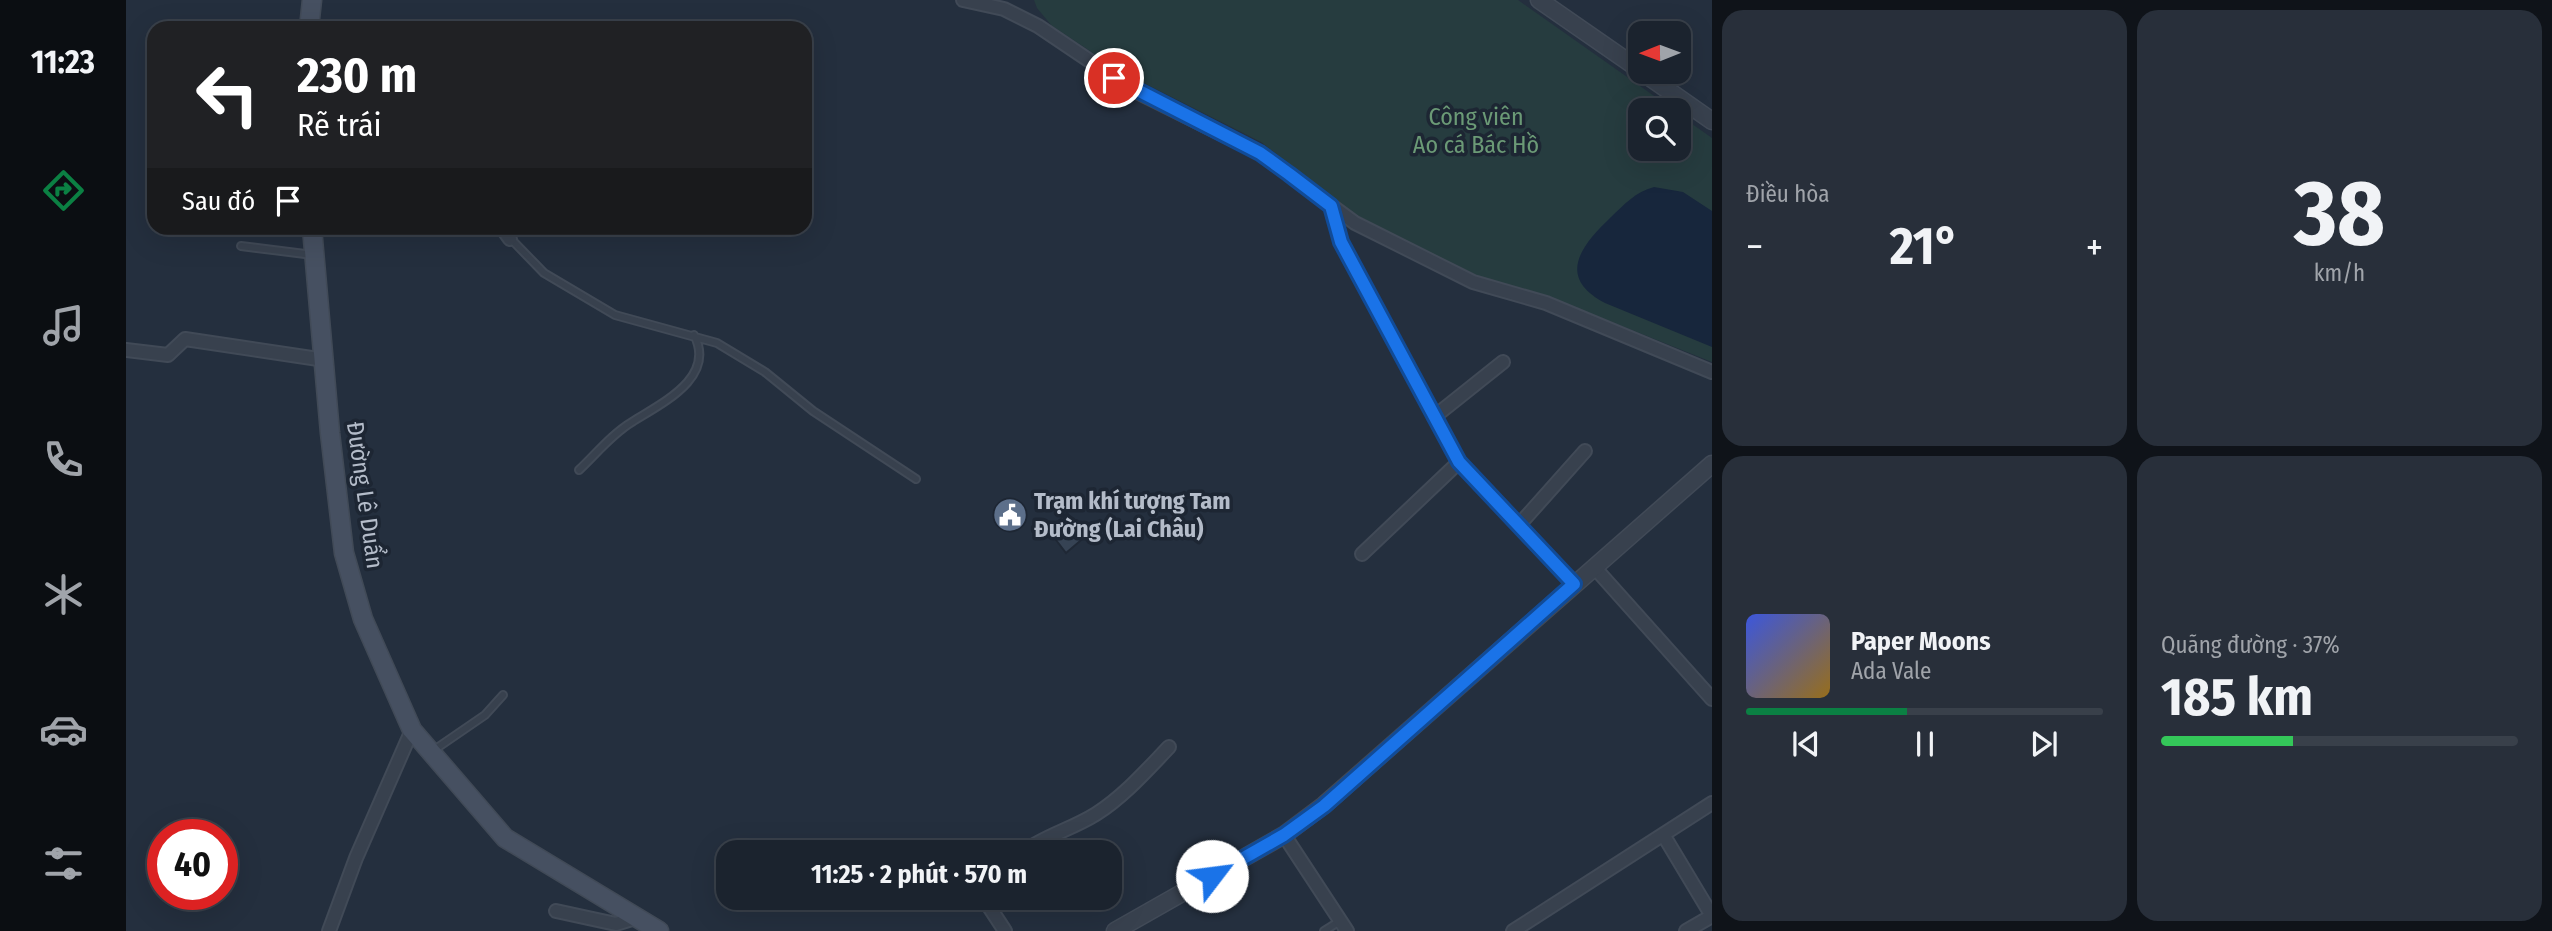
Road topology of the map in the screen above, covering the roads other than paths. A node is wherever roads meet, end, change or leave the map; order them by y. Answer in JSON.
{"nodes":[{"id":1,"x":312,"y":0,"type":"edge"},
{"id":2,"x":963,"y":0,"type":"edge"},
{"id":3,"x":1539,"y":0,"type":"edge"},
{"id":4,"x":1007,"y":5,"type":"edge"},
{"id":5,"x":310,"y":21,"type":"edge"},
{"id":6,"x":1628,"y":62,"type":"edge"},
{"id":7,"x":1659,"y":84,"type":"edge"},
{"id":8,"x":1712,"y":121,"type":"edge"},
{"id":9,"x":1331,"y":206,"type":"junction"},
{"id":10,"x":313,"y":235,"type":"edge"},
{"id":11,"x":507,"y":235,"type":"edge"},
{"id":12,"x":510,"y":239,"type":"joint"},
{"id":13,"x":241,"y":246,"type":"dead end"},
{"id":14,"x":315,"y":255,"type":"junction"},
{"id":15,"x":694,"y":335,"type":"junction"},
{"id":16,"x":126,"y":350,"type":"edge"},
{"id":17,"x":325,"y":360,"type":"junction"},
{"id":18,"x":1503,"y":362,"type":"dead end"},
{"id":19,"x":1712,"y":372,"type":"edge"},
{"id":20,"x":1434,"y":417,"type":"junction"},
{"id":21,"x":1585,"y":451,"type":"dead end"},
{"id":22,"x":1459,"y":462,"type":"junction"},
{"id":23,"x":1712,"y":464,"type":"edge"},
{"id":24,"x":579,"y":470,"type":"dead end"},
{"id":25,"x":916,"y":479,"type":"dead end"},
{"id":26,"x":1519,"y":525,"type":"junction"},
{"id":27,"x":1362,"y":554,"type":"dead end"},
{"id":28,"x":1595,"y":568,"type":"junction"},
{"id":29,"x":1574,"y":584,"type":"junction"},
{"id":30,"x":503,"y":695,"type":"dead end"},
{"id":31,"x":1712,"y":699,"type":"edge"},
{"id":32,"x":412,"y":730,"type":"junction"},
{"id":33,"x":1169,"y":747,"type":"dead end"},
{"id":34,"x":432,"y":751,"type":"junction"},
{"id":35,"x":1712,"y":803,"type":"edge"},
{"id":36,"x":1284,"y":835,"type":"junction"},
{"id":37,"x":1664,"y":836,"type":"junction"},
{"id":38,"x":1040,"y":840,"type":"edge"},
{"id":39,"x":991,"y":910,"type":"edge"},
{"id":40,"x":556,"y":911,"type":"dead end"},
{"id":41,"x":1712,"y":916,"type":"edge"},
{"id":42,"x":635,"y":918,"type":"junction"},
{"id":43,"x":1344,"y":926,"type":"edge"},
{"id":44,"x":328,"y":931,"type":"edge"},
{"id":45,"x":659,"y":931,"type":"edge"},
{"id":46,"x":1005,"y":931,"type":"edge"},
{"id":47,"x":1115,"y":931,"type":"edge"},
{"id":48,"x":1324,"y":931,"type":"edge"},
{"id":49,"x":1513,"y":931,"type":"edge"},
{"id":50,"x":1686,"y":931,"type":"edge"}],
"edges":[{"from":1,"to":5,"type":"main road"},
{"from":2,"to":4,"type":"street"},
{"from":3,"to":6,"type":"street"},
{"from":4,"to":9,"type":"street"},
{"from":7,"to":8,"type":"street"},
{"from":9,"to":19,"type":"street"},
{"from":9,"to":20,"type":"street"},
{"from":10,"to":14,"type":"main road","name":"Đường Lê Duẩn"},
{"from":11,"to":12,"type":"street"},
{"from":12,"to":15,"type":"lane"},
{"from":13,"to":14,"type":"lane"},
{"from":14,"to":17,"type":"main road","name":"Đường Lê Duẩn"},
{"from":15,"to":24,"type":"lane"},
{"from":15,"to":25,"type":"lane"},
{"from":16,"to":17,"type":"street"},
{"from":17,"to":32,"type":"main road","name":"Đường Lê Duẩn"},
{"from":18,"to":20,"type":"street"},
{"from":20,"to":22,"type":"street"},
{"from":21,"to":26,"type":"street"},
{"from":22,"to":26,"type":"street"},
{"from":22,"to":27,"type":"street"},
{"from":23,"to":28,"type":"street"},
{"from":26,"to":29,"type":"street"},
{"from":28,"to":29,"type":"street"},
{"from":28,"to":31,"type":"street"},
{"from":29,"to":36,"type":"street"},
{"from":30,"to":34,"type":"lane"},
{"from":32,"to":34,"type":"main road","name":"Đường Lê Duẩn"},
{"from":32,"to":44,"type":"street"},
{"from":33,"to":38,"type":"street"},
{"from":34,"to":42,"type":"main road","name":"Đường Lê Duẩn"},
{"from":35,"to":37,"type":"street"},
{"from":36,"to":43,"type":"street"},
{"from":36,"to":47,"type":"street"},
{"from":37,"to":41,"type":"street"},
{"from":37,"to":49,"type":"street"},
{"from":39,"to":46,"type":"street"},
{"from":40,"to":42,"type":"street"},
{"from":41,"to":50,"type":"street"},
{"from":42,"to":45,"type":"main road","name":"Đường Lê Duẩn"},
{"from":43,"to":48,"type":"lane"}]}
